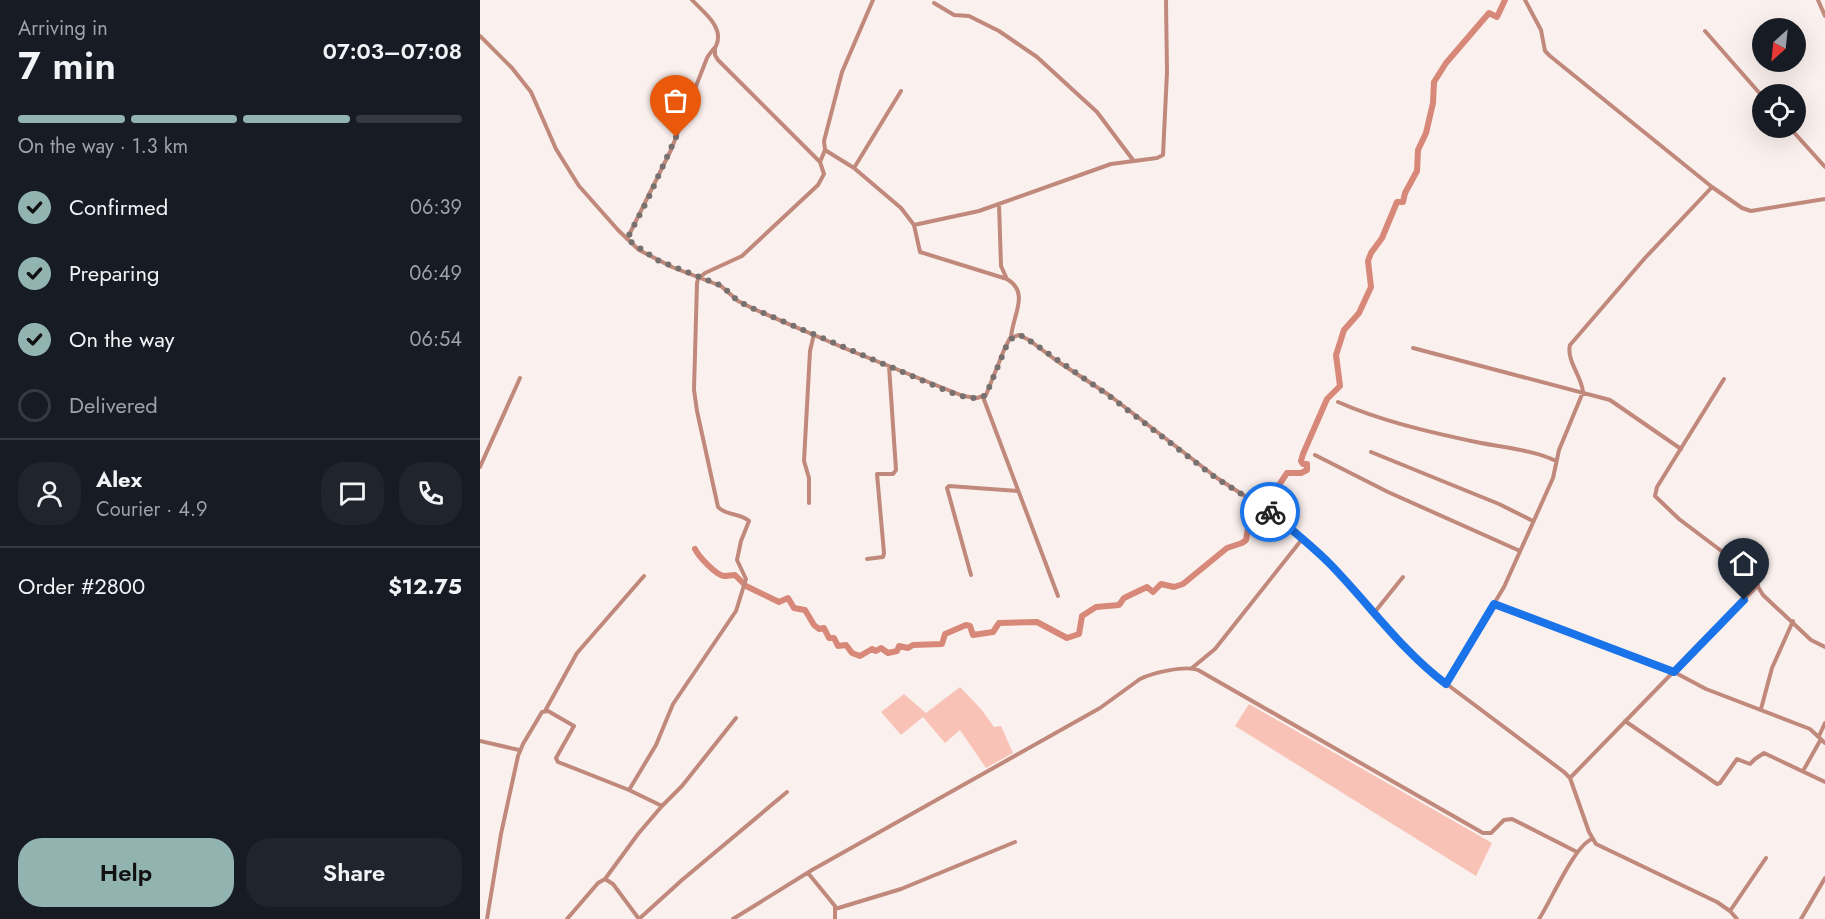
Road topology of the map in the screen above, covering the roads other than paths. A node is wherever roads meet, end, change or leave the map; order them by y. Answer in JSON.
{"nodes":[{"id":1,"x":692,"y":0,"type":"edge"},
{"id":2,"x":873,"y":0,"type":"edge"},
{"id":3,"x":1166,"y":0,"type":"edge"},
{"id":4,"x":1524,"y":0,"type":"edge"},
{"id":5,"x":1818,"y":0,"type":"edge"},
{"id":6,"x":934,"y":3,"type":"dead end"},
{"id":7,"x":1825,"y":16,"type":"edge"},
{"id":8,"x":1704,"y":31,"type":"dead end"},
{"id":9,"x":480,"y":36,"type":"edge"},
{"id":10,"x":715,"y":48,"type":"junction"},
{"id":11,"x":1752,"y":85,"type":"edge"},
{"id":12,"x":901,"y":91,"type":"dead end"},
{"id":13,"x":1799,"y":138,"type":"edge"},
{"id":14,"x":825,"y":150,"type":"junction"},
{"id":15,"x":1134,"y":160,"type":"junction"},
{"id":16,"x":820,"y":162,"type":"junction"},
{"id":17,"x":1825,"y":167,"type":"edge"},
{"id":18,"x":854,"y":168,"type":"junction"},
{"id":19,"x":1712,"y":187,"type":"junction"},
{"id":20,"x":1825,"y":199,"type":"edge"},
{"id":21,"x":999,"y":204,"type":"junction"},
{"id":22,"x":914,"y":225,"type":"junction"},
{"id":23,"x":627,"y":239,"type":"junction"},
{"id":24,"x":700,"y":277,"type":"junction"},
{"id":25,"x":1007,"y":279,"type":"junction"},
{"id":26,"x":814,"y":334,"type":"junction"},
{"id":27,"x":1010,"y":338,"type":"junction"},
{"id":28,"x":1413,"y":348,"type":"dead end"},
{"id":29,"x":889,"y":366,"type":"junction"},
{"id":30,"x":520,"y":378,"type":"dead end"},
{"id":31,"x":1724,"y":379,"type":"dead end"},
{"id":32,"x":1583,"y":392,"type":"junction"},
{"id":33,"x":982,"y":397,"type":"junction"},
{"id":34,"x":1338,"y":402,"type":"dead end"},
{"id":35,"x":1681,"y":449,"type":"junction"},
{"id":36,"x":1371,"y":452,"type":"dead end"},
{"id":37,"x":1315,"y":455,"type":"dead end"},
{"id":38,"x":1556,"y":461,"type":"junction"},
{"id":39,"x":480,"y":468,"type":"edge"},
{"id":40,"x":1018,"y":491,"type":"junction"},
{"id":41,"x":809,"y":503,"type":"dead end"},
{"id":42,"x":1533,"y":521,"type":"junction"},
{"id":43,"x":1303,"y":538,"type":"junction"},
{"id":44,"x":1520,"y":551,"type":"junction"},
{"id":45,"x":867,"y":559,"type":"dead end"},
{"id":46,"x":971,"y":575,"type":"dead end"},
{"id":47,"x":644,"y":576,"type":"dead end"},
{"id":48,"x":1403,"y":577,"type":"dead end"},
{"id":49,"x":1758,"y":585,"type":"junction"},
{"id":50,"x":1058,"y":596,"type":"dead end"},
{"id":51,"x":1494,"y":604,"type":"junction"},
{"id":52,"x":1374,"y":613,"type":"junction"},
{"id":53,"x":1793,"y":621,"type":"junction"},
{"id":54,"x":1825,"y":647,"type":"edge"},
{"id":55,"x":1192,"y":668,"type":"junction"},
{"id":56,"x":1674,"y":672,"type":"junction"},
{"id":57,"x":1446,"y":684,"type":"junction"},
{"id":58,"x":1761,"y":709,"type":"junction"},
{"id":59,"x":545,"y":711,"type":"junction"},
{"id":60,"x":736,"y":718,"type":"dead end"},
{"id":61,"x":1625,"y":721,"type":"junction"},
{"id":62,"x":1825,"y":723,"type":"edge"},
{"id":63,"x":1822,"y":739,"type":"edge"},
{"id":64,"x":480,"y":741,"type":"edge"},
{"id":65,"x":519,"y":750,"type":"junction"},
{"id":66,"x":1803,"y":771,"type":"junction"},
{"id":67,"x":1570,"y":778,"type":"junction"},
{"id":68,"x":1825,"y":782,"type":"edge"},
{"id":69,"x":629,"y":790,"type":"junction"},
{"id":70,"x":787,"y":792,"type":"dead end"},
{"id":71,"x":662,"y":806,"type":"junction"},
{"id":72,"x":1592,"y":839,"type":"junction"},
{"id":73,"x":1015,"y":842,"type":"dead end"},
{"id":74,"x":1577,"y":852,"type":"junction"},
{"id":75,"x":1766,"y":858,"type":"dead end"},
{"id":76,"x":808,"y":873,"type":"junction"},
{"id":77,"x":1825,"y":878,"type":"edge"},
{"id":78,"x":605,"y":879,"type":"junction"},
{"id":79,"x":835,"y":909,"type":"junction"},
{"id":80,"x":1730,"y":911,"type":"junction"},
{"id":81,"x":487,"y":919,"type":"edge"},
{"id":82,"x":567,"y":919,"type":"edge"},
{"id":83,"x":639,"y":919,"type":"edge"},
{"id":84,"x":734,"y":919,"type":"edge"},
{"id":85,"x":835,"y":919,"type":"edge"},
{"id":86,"x":1539,"y":919,"type":"edge"},
{"id":87,"x":1737,"y":919,"type":"edge"},
{"id":88,"x":1801,"y":919,"type":"edge"}],
"edges":[{"from":1,"to":10,"type":"street"},
{"from":2,"to":14,"type":"street"},
{"from":3,"to":15,"type":"street"},
{"from":4,"to":19,"type":"street"},
{"from":5,"to":7,"type":"street"},
{"from":6,"to":15,"type":"street"},
{"from":8,"to":11,"type":"street"},
{"from":9,"to":23,"type":"street"},
{"from":10,"to":16,"type":"street"},
{"from":10,"to":23,"type":"street"},
{"from":12,"to":18,"type":"street"},
{"from":13,"to":17,"type":"street"},
{"from":14,"to":16,"type":"street"},
{"from":14,"to":18,"type":"street"},
{"from":15,"to":21,"type":"street"},
{"from":16,"to":24,"type":"street"},
{"from":18,"to":22,"type":"street"},
{"from":19,"to":20,"type":"street"},
{"from":19,"to":32,"type":"street"},
{"from":21,"to":22,"type":"street"},
{"from":21,"to":25,"type":"street"},
{"from":22,"to":25,"type":"street"},
{"from":23,"to":24,"type":"street"},
{"from":24,"to":26,"type":"street"},
{"from":24,"to":69,"type":"street"},
{"from":25,"to":27,"type":"street"},
{"from":26,"to":29,"type":"street"},
{"from":26,"to":41,"type":"street"},
{"from":27,"to":33,"type":"street"},
{"from":27,"to":43,"type":"street"},
{"from":28,"to":32,"type":"street"},
{"from":29,"to":33,"type":"street"},
{"from":29,"to":45,"type":"street"},
{"from":30,"to":39,"type":"street"},
{"from":31,"to":35,"type":"street"},
{"from":32,"to":35,"type":"street"},
{"from":32,"to":38,"type":"street"},
{"from":33,"to":40,"type":"street"},
{"from":34,"to":38,"type":"street"},
{"from":35,"to":49,"type":"street"},
{"from":36,"to":42,"type":"street"},
{"from":37,"to":44,"type":"street"},
{"from":38,"to":42,"type":"street"},
{"from":40,"to":46,"type":"street"},
{"from":40,"to":50,"type":"street"},
{"from":42,"to":44,"type":"street"},
{"from":43,"to":52,"type":"street"},
{"from":43,"to":55,"type":"street"},
{"from":44,"to":51,"type":"street"},
{"from":47,"to":59,"type":"street"},
{"from":48,"to":52,"type":"street"},
{"from":49,"to":53,"type":"street"},
{"from":49,"to":56,"type":"street"},
{"from":51,"to":56,"type":"street"},
{"from":51,"to":57,"type":"street"},
{"from":52,"to":57,"type":"street"},
{"from":53,"to":54,"type":"street"},
{"from":53,"to":58,"type":"street"},
{"from":55,"to":74,"type":"street"},
{"from":55,"to":76,"type":"street"},
{"from":56,"to":58,"type":"street"},
{"from":56,"to":61,"type":"street"},
{"from":57,"to":67,"type":"street"},
{"from":58,"to":63,"type":"street"},
{"from":59,"to":65,"type":"street"},
{"from":59,"to":69,"type":"street"},
{"from":60,"to":71,"type":"street"},
{"from":61,"to":66,"type":"street"},
{"from":61,"to":67,"type":"street"},
{"from":62,"to":63,"type":"street"},
{"from":63,"to":66,"type":"street"},
{"from":64,"to":65,"type":"street"},
{"from":65,"to":81,"type":"street"},
{"from":66,"to":68,"type":"street"},
{"from":67,"to":72,"type":"street"},
{"from":69,"to":71,"type":"street"},
{"from":70,"to":83,"type":"street"},
{"from":71,"to":78,"type":"street"},
{"from":72,"to":74,"type":"street"},
{"from":72,"to":80,"type":"street"},
{"from":73,"to":79,"type":"street"},
{"from":74,"to":86,"type":"street"},
{"from":75,"to":80,"type":"street"},
{"from":76,"to":79,"type":"street"},
{"from":76,"to":84,"type":"street"},
{"from":77,"to":88,"type":"street"},
{"from":78,"to":82,"type":"street"},
{"from":78,"to":83,"type":"street"},
{"from":79,"to":85,"type":"street"},
{"from":80,"to":87,"type":"street"}]}
